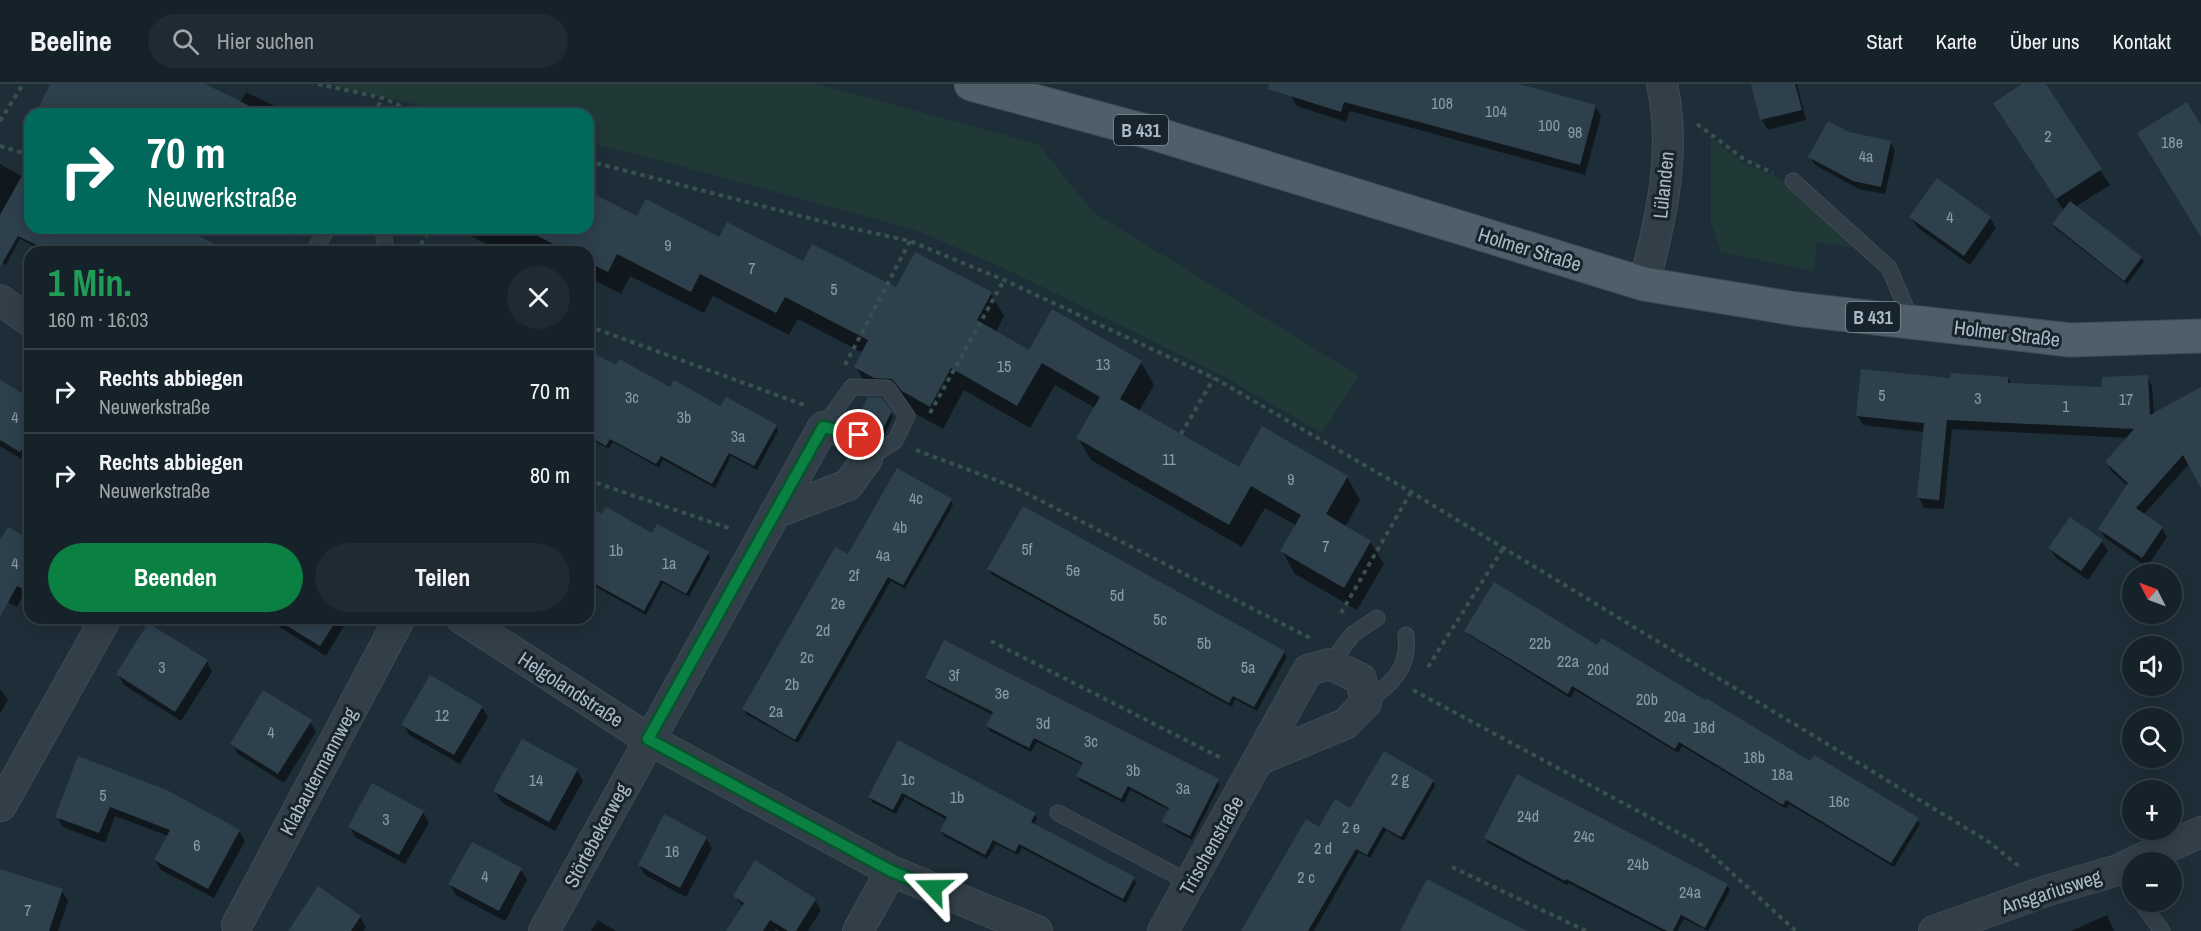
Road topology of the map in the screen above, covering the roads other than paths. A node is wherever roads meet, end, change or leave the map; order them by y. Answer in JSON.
{"nodes":[{"id":1,"x":971,"y":84,"type":"edge"},
{"id":2,"x":1664,"y":92,"type":"edge"},
{"id":3,"x":1793,"y":181,"type":"road end"},
{"id":4,"x":1644,"y":284,"type":"junction"},
{"id":5,"x":0,"y":300,"type":"edge"},
{"id":6,"x":24,"y":317,"type":"edge"},
{"id":7,"x":1912,"y":322,"type":"junction"},
{"id":8,"x":2199,"y":338,"type":"edge"},
{"id":9,"x":827,"y":421,"type":"junction"},
{"id":10,"x":867,"y":459,"type":"junction"},
{"id":11,"x":775,"y":513,"type":"junction"},
{"id":12,"x":1377,"y":618,"type":"dead end"},
{"id":13,"x":103,"y":624,"type":"edge"},
{"id":14,"x":397,"y":624,"type":"edge"},
{"id":15,"x":470,"y":624,"type":"edge"},
{"id":16,"x":1406,"y":635,"type":"dead end"},
{"id":17,"x":1334,"y":658,"type":"junction"},
{"id":18,"x":1366,"y":703,"type":"junction"},
{"id":19,"x":648,"y":739,"type":"junction"},
{"id":20,"x":1255,"y":766,"type":"junction"},
{"id":21,"x":1,"y":806,"type":"edge"},
{"id":22,"x":1058,"y":813,"type":"dead end"},
{"id":23,"x":2201,"y":832,"type":"edge"},
{"id":24,"x":2164,"y":852,"type":"edge"},
{"id":25,"x":891,"y":871,"type":"junction"},
{"id":26,"x":2122,"y":873,"type":"edge"},
{"id":27,"x":1190,"y":883,"type":"junction"},
{"id":28,"x":2148,"y":912,"type":"edge"},
{"id":29,"x":237,"y":925,"type":"dead end"},
{"id":30,"x":544,"y":931,"type":"edge"},
{"id":31,"x":858,"y":931,"type":"edge"},
{"id":32,"x":1037,"y":931,"type":"edge"},
{"id":33,"x":1163,"y":931,"type":"edge"},
{"id":34,"x":1934,"y":931,"type":"edge"},
{"id":35,"x":2162,"y":931,"type":"edge"}],
"edges":[{"from":1,"to":4,"type":"main road","name":"Holmer Straße","number":"B 431"},
{"from":2,"to":4,"type":"street","name":"Lülanden"},
{"from":3,"to":7,"type":"lane"},
{"from":4,"to":7,"type":"main road","name":"Holmer Straße","number":"B 431"},
{"from":5,"to":6,"type":"street"},
{"from":7,"to":8,"type":"main road","name":"Holmer Straße","number":"B 431"},
{"from":9,"to":10,"type":"street"},
{"from":9,"to":10,"type":"lane"},
{"from":9,"to":11,"type":"street","name":"Störtebekerweg"},
{"from":10,"to":11,"type":"street"},
{"from":11,"to":19,"type":"street","name":"Störtebekerweg"},
{"from":12,"to":17,"type":"lane"},
{"from":13,"to":21,"type":"street"},
{"from":14,"to":29,"type":"street","name":"Klabautermannweg"},
{"from":15,"to":19,"type":"street","name":"Helgolandstraße"},
{"from":16,"to":18,"type":"lane"},
{"from":17,"to":18,"type":"street"},
{"from":17,"to":20,"type":"street","name":"Trischenstraße"},
{"from":18,"to":20,"type":"street"},
{"from":19,"to":25,"type":"street","name":"Helgolandstraße"},
{"from":19,"to":30,"type":"street","name":"Störtebekerweg"},
{"from":20,"to":27,"type":"street","name":"Trischenstraße"},
{"from":22,"to":27,"type":"lane"},
{"from":23,"to":24,"type":"street","name":"Ansgariusweg"},
{"from":25,"to":31,"type":"street"},
{"from":25,"to":32,"type":"street","name":"Helgolandstraße"},
{"from":26,"to":34,"type":"street","name":"Ansgariusweg"},
{"from":27,"to":33,"type":"street","name":"Trischenstraße"},
{"from":28,"to":35,"type":"lane"}]}
